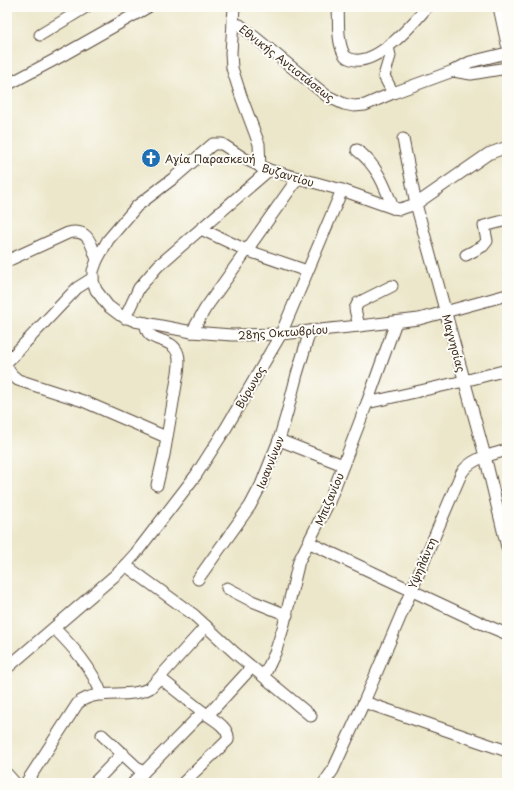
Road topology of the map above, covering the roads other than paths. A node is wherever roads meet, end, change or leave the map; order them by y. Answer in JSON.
{"nodes":[{"id":1,"x":86,"y":7,"type":"edge"},
{"id":2,"x":148,"y":7,"type":"edge"},
{"id":3,"x":234,"y":7,"type":"edge"},
{"id":4,"x":338,"y":7,"type":"edge"},
{"id":5,"x":427,"y":7,"type":"edge"},
{"id":6,"x":499,"y":7,"type":"edge"},
{"id":7,"x":233,"y":24,"type":"junction"},
{"id":8,"x":40,"y":35,"type":"dead end"},
{"id":9,"x":507,"y":44,"type":"edge"},
{"id":10,"x":388,"y":47,"type":"junction"},
{"id":11,"x":507,"y":53,"type":"edge"},
{"id":12,"x":507,"y":68,"type":"edge"},
{"id":13,"x":453,"y":71,"type":"junction"},
{"id":14,"x":7,"y":85,"type":"edge"},
{"id":15,"x":393,"y":93,"type":"junction"},
{"id":16,"x":403,"y":139,"type":"dead end"},
{"id":17,"x":507,"y":147,"type":"edge"},
{"id":18,"x":357,"y":150,"type":"dead end"},
{"id":19,"x":264,"y":168,"type":"junction"},
{"id":20,"x":298,"y":178,"type":"junction"},
{"id":21,"x":342,"y":190,"type":"junction"},
{"id":22,"x":416,"y":204,"type":"junction"},
{"id":23,"x":393,"y":208,"type":"junction"},
{"id":24,"x":507,"y":220,"type":"edge"},
{"id":25,"x":201,"y":230,"type":"junction"},
{"id":26,"x":246,"y":250,"type":"junction"},
{"id":27,"x":466,"y":255,"type":"dead end"},
{"id":28,"x":97,"y":260,"type":"junction"},
{"id":29,"x":7,"y":261,"type":"edge"},
{"id":30,"x":308,"y":271,"type":"junction"},
{"id":31,"x":93,"y":278,"type":"junction"},
{"id":32,"x":392,"y":286,"type":"dead end"},
{"id":33,"x":507,"y":295,"type":"edge"},
{"id":34,"x":446,"y":312,"type":"junction"},
{"id":35,"x":125,"y":318,"type":"junction"},
{"id":36,"x":396,"y":322,"type":"junction"},
{"id":37,"x":146,"y":323,"type":"junction"},
{"id":38,"x":359,"y":326,"type":"junction"},
{"id":39,"x":310,"y":331,"type":"junction"},
{"id":40,"x":192,"y":332,"type":"junction"},
{"id":41,"x":281,"y":334,"type":"junction"},
{"id":42,"x":7,"y":362,"type":"edge"},
{"id":43,"x":7,"y":368,"type":"edge"},
{"id":44,"x":507,"y":370,"type":"edge"},
{"id":45,"x":464,"y":381,"type":"junction"},
{"id":46,"x":367,"y":403,"type":"junction"},
{"id":47,"x":166,"y":438,"type":"junction"},
{"id":48,"x":279,"y":440,"type":"junction"},
{"id":49,"x":507,"y":450,"type":"edge"},
{"id":50,"x":485,"y":456,"type":"junction"},
{"id":51,"x":343,"y":465,"type":"junction"},
{"id":52,"x":156,"y":485,"type":"dead end"},
{"id":53,"x":505,"y":530,"type":"edge"},
{"id":54,"x":310,"y":543,"type":"junction"},
{"id":55,"x":507,"y":548,"type":"edge"},
{"id":56,"x":125,"y":565,"type":"junction"},
{"id":57,"x":198,"y":578,"type":"dead end"},
{"id":58,"x":227,"y":588,"type":"dead end"},
{"id":59,"x":411,"y":590,"type":"junction"},
{"id":60,"x":287,"y":615,"type":"junction"},
{"id":61,"x":206,"y":626,"type":"junction"},
{"id":62,"x":54,"y":628,"type":"junction"},
{"id":63,"x":507,"y":634,"type":"edge"},
{"id":64,"x":252,"y":667,"type":"junction"},
{"id":65,"x":7,"y":668,"type":"edge"},
{"id":66,"x":264,"y":676,"type":"junction"},
{"id":67,"x":160,"y":678,"type":"junction"},
{"id":68,"x":102,"y":695,"type":"junction"},
{"id":69,"x":364,"y":702,"type":"junction"},
{"id":70,"x":205,"y":714,"type":"junction"},
{"id":71,"x":311,"y":716,"type":"dead end"},
{"id":72,"x":102,"y":735,"type":"dead end"},
{"id":73,"x":507,"y":751,"type":"edge"},
{"id":74,"x":122,"y":753,"type":"junction"},
{"id":75,"x":143,"y":773,"type":"junction"},
{"id":76,"x":7,"y":774,"type":"edge"},
{"id":77,"x":15,"y":783,"type":"edge"},
{"id":78,"x":26,"y":783,"type":"edge"},
{"id":79,"x":94,"y":783,"type":"edge"},
{"id":80,"x":133,"y":783,"type":"edge"},
{"id":81,"x":183,"y":783,"type":"edge"},
{"id":82,"x":324,"y":783,"type":"edge"}],
"edges":[{"from":1,"to":8,"type":"street"},
{"from":2,"to":14,"type":"street"},
{"from":3,"to":7,"type":"street"},
{"from":4,"to":10,"type":"street"},
{"from":5,"to":10,"type":"street"},
{"from":6,"to":9,"type":"street"},
{"from":7,"to":15,"type":"street","name":"Εθνικής Αντιστάσεως"},
{"from":7,"to":19,"type":"street"},
{"from":10,"to":15,"type":"street"},
{"from":11,"to":13,"type":"street","name":"Εθνικής Αντιστάσεως"},
{"from":12,"to":13,"type":"street","name":"Εθνικής Αντιστάσεως"},
{"from":13,"to":15,"type":"street","name":"Εθνικής Αντιστάσεως"},
{"from":16,"to":22,"type":"street","name":"Μαγνησίας"},
{"from":17,"to":22,"type":"street"},
{"from":18,"to":23,"type":"street"},
{"from":19,"to":20,"type":"street","name":"Βυζαντίου"},
{"from":19,"to":25,"type":"street"},
{"from":19,"to":28,"type":"street","name":"Βυζαντίου"},
{"from":20,"to":21,"type":"street","name":"Βυζαντίου"},
{"from":20,"to":26,"type":"street"},
{"from":21,"to":23,"type":"street","name":"Βυζαντίου"},
{"from":21,"to":30,"type":"street","name":"Βύρωνος"},
{"from":22,"to":23,"type":"street","name":"Βυζαντίου"},
{"from":22,"to":34,"type":"street","name":"Μαγνησίας"},
{"from":24,"to":27,"type":"street"},
{"from":25,"to":26,"type":"street"},
{"from":25,"to":35,"type":"street"},
{"from":26,"to":30,"type":"street"},
{"from":26,"to":40,"type":"street"},
{"from":28,"to":29,"type":"street"},
{"from":28,"to":31,"type":"street"},
{"from":30,"to":41,"type":"street","name":"Βύρωνος"},
{"from":31,"to":35,"type":"street","name":"28ης Οκτωβρίου"},
{"from":31,"to":42,"type":"street"},
{"from":32,"to":38,"type":"street"},
{"from":33,"to":34,"type":"street","name":"28ης Οκτωβρίου"},
{"from":34,"to":36,"type":"street","name":"28ης Οκτωβρίου"},
{"from":34,"to":45,"type":"street","name":"Μαγνησίας"},
{"from":35,"to":37,"type":"street","name":"28ης Οκτωβρίου"},
{"from":36,"to":38,"type":"street","name":"28ης Οκτωβρίου"},
{"from":36,"to":46,"type":"street","name":"Μπιζανίου"},
{"from":37,"to":40,"type":"street","name":"28ης Οκτωβρίου"},
{"from":37,"to":47,"type":"street"},
{"from":38,"to":39,"type":"street","name":"28ης Οκτωβρίου"},
{"from":39,"to":41,"type":"street","name":"28ης Οκτωβρίου"},
{"from":39,"to":48,"type":"street","name":"Ιωαννίνων"},
{"from":40,"to":41,"type":"street","name":"28ης Οκτωβρίου"},
{"from":41,"to":56,"type":"street","name":"Βύρωνος"},
{"from":43,"to":47,"type":"street"},
{"from":44,"to":45,"type":"street"},
{"from":45,"to":46,"type":"street"},
{"from":45,"to":50,"type":"street","name":"Μαγνησίας"},
{"from":46,"to":51,"type":"street","name":"Μπιζανίου"},
{"from":47,"to":52,"type":"street"},
{"from":48,"to":51,"type":"street"},
{"from":48,"to":57,"type":"street","name":"Ιωαννίνων"},
{"from":49,"to":50,"type":"street","name":"Υψηλάντη"},
{"from":50,"to":53,"type":"street","name":"Μαγνησίας"},
{"from":50,"to":59,"type":"street","name":"Υψηλάντη"},
{"from":51,"to":54,"type":"street","name":"Μπιζανίου"},
{"from":53,"to":55,"type":"street","name":"Μαγνησίας"},
{"from":54,"to":59,"type":"street"},
{"from":54,"to":60,"type":"street","name":"Μπιζανίου"},
{"from":56,"to":61,"type":"street"},
{"from":56,"to":62,"type":"street","name":"Βύρωνος"},
{"from":58,"to":60,"type":"street"},
{"from":59,"to":63,"type":"street"},
{"from":59,"to":69,"type":"street","name":"Υψηλάντη"},
{"from":60,"to":66,"type":"street","name":"Μπιζανίου"},
{"from":61,"to":64,"type":"street"},
{"from":61,"to":67,"type":"street"},
{"from":62,"to":65,"type":"street","name":"Βύρωνος"},
{"from":62,"to":68,"type":"street"},
{"from":64,"to":66,"type":"street"},
{"from":64,"to":70,"type":"street"},
{"from":66,"to":71,"type":"street"},
{"from":67,"to":68,"type":"street"},
{"from":67,"to":70,"type":"street"},
{"from":68,"to":78,"type":"street"},
{"from":69,"to":73,"type":"street"},
{"from":69,"to":82,"type":"street","name":"Υψηλάντη"},
{"from":70,"to":75,"type":"street"},
{"from":70,"to":81,"type":"street"},
{"from":72,"to":74,"type":"street"},
{"from":74,"to":75,"type":"street"},
{"from":74,"to":79,"type":"street"},
{"from":75,"to":80,"type":"street"},
{"from":76,"to":77,"type":"street"}]}
